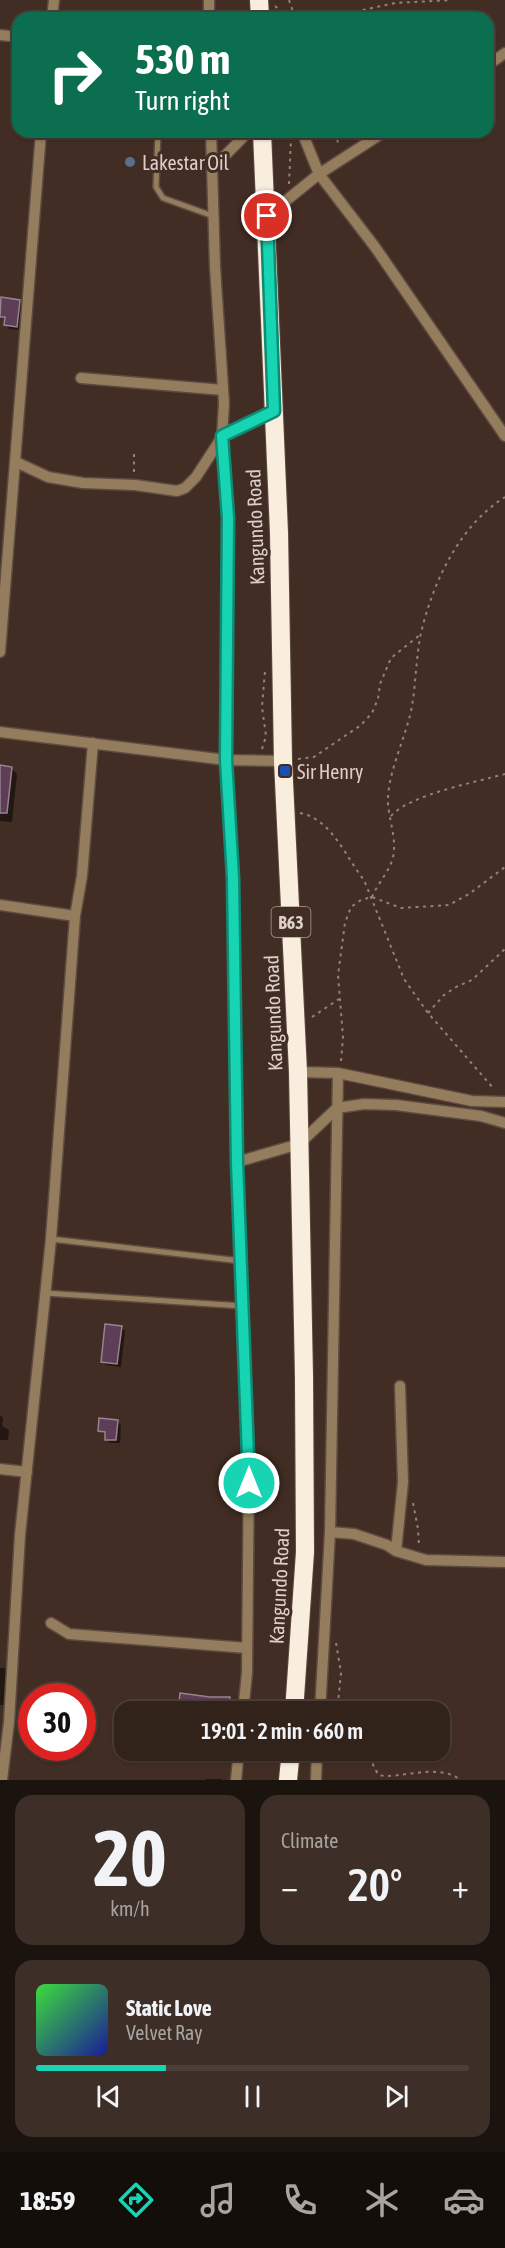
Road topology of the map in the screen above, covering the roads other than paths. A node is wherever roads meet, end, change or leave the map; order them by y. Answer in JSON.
{"nodes":[{"id":1,"x":41,"y":138,"type":"edge"},
{"id":2,"x":158,"y":138,"type":"edge"},
{"id":3,"x":211,"y":138,"type":"edge"},
{"id":4,"x":242,"y":138,"type":"edge"},
{"id":5,"x":262,"y":138,"type":"edge"},
{"id":6,"x":300,"y":138,"type":"edge"},
{"id":7,"x":375,"y":138,"type":"edge"},
{"id":8,"x":212,"y":169,"type":"junction"},
{"id":9,"x":319,"y":174,"type":"junction"},
{"id":10,"x":214,"y":216,"type":"junction"},
{"id":11,"x":267,"y":216,"type":"junction"},
{"id":12,"x":81,"y":378,"type":"dead end"},
{"id":13,"x":223,"y":390,"type":"junction"},
{"id":14,"x":274,"y":411,"type":"junction"},
{"id":15,"x":222,"y":436,"type":"junction"},
{"id":16,"x":505,"y":436,"type":"edge"},
{"id":17,"x":16,"y":462,"type":"junction"},
{"id":18,"x":0,"y":652,"type":"edge"},
{"id":19,"x":0,"y":732,"type":"edge"},
{"id":20,"x":93,"y":743,"type":"junction"},
{"id":21,"x":226,"y":760,"type":"junction"},
{"id":22,"x":283,"y":761,"type":"junction"},
{"id":23,"x":0,"y":905,"type":"edge"},
{"id":24,"x":75,"y":916,"type":"junction"},
{"id":25,"x":298,"y":1072,"type":"junction"},
{"id":26,"x":338,"y":1073,"type":"junction"},
{"id":27,"x":505,"y":1102,"type":"edge"},
{"id":28,"x":337,"y":1108,"type":"junction"},
{"id":29,"x":505,"y":1123,"type":"edge"},
{"id":30,"x":299,"y":1144,"type":"junction"},
{"id":31,"x":237,"y":1162,"type":"junction"},
{"id":32,"x":51,"y":1239,"type":"junction"},
{"id":33,"x":242,"y":1261,"type":"junction"},
{"id":34,"x":45,"y":1293,"type":"junction"},
{"id":35,"x":243,"y":1305,"type":"junction"},
{"id":36,"x":400,"y":1386,"type":"dead end"},
{"id":37,"x":0,"y":1469,"type":"edge"},
{"id":38,"x":27,"y":1472,"type":"junction"},
{"id":39,"x":330,"y":1532,"type":"junction"},
{"id":40,"x":396,"y":1551,"type":"junction"},
{"id":41,"x":505,"y":1562,"type":"edge"},
{"id":42,"x":51,"y":1623,"type":"dead end"},
{"id":43,"x":247,"y":1648,"type":"junction"},
{"id":44,"x":244,"y":1701,"type":"edge"},
{"id":45,"x":295,"y":1701,"type":"edge"},
{"id":46,"x":321,"y":1701,"type":"edge"},
{"id":47,"x":238,"y":1761,"type":"edge"},
{"id":48,"x":290,"y":1761,"type":"edge"},
{"id":49,"x":317,"y":1761,"type":"edge"},
{"id":50,"x":2,"y":1780,"type":"edge"},
{"id":51,"x":236,"y":1780,"type":"edge"},
{"id":52,"x":288,"y":1780,"type":"edge"},
{"id":53,"x":316,"y":1780,"type":"edge"}],
"edges":[{"from":1,"to":17,"type":"street"},
{"from":2,"to":10,"type":"lane"},
{"from":3,"to":8,"type":"street"},
{"from":4,"to":8,"type":"street"},
{"from":5,"to":11,"type":"highway","name":"Kangundo Road","number":"B63"},
{"from":6,"to":9,"type":"street"},
{"from":7,"to":9,"type":"street"},
{"from":8,"to":10,"type":"street"},
{"from":9,"to":11,"type":"street"},
{"from":9,"to":16,"type":"street"},
{"from":10,"to":13,"type":"street"},
{"from":11,"to":14,"type":"highway","name":"Kangundo Road","number":"B63"},
{"from":12,"to":13,"type":"street"},
{"from":13,"to":15,"type":"street"},
{"from":14,"to":15,"type":"street"},
{"from":14,"to":22,"type":"highway","name":"Kangundo Road","number":"B63"},
{"from":15,"to":17,"type":"street"},
{"from":15,"to":21,"type":"street"},
{"from":17,"to":18,"type":"street"},
{"from":19,"to":20,"type":"street"},
{"from":20,"to":21,"type":"street"},
{"from":20,"to":24,"type":"street"},
{"from":21,"to":22,"type":"street"},
{"from":21,"to":31,"type":"street"},
{"from":22,"to":25,"type":"highway","name":"Kangundo Road","number":"B63"},
{"from":23,"to":24,"type":"street"},
{"from":24,"to":32,"type":"street"},
{"from":25,"to":26,"type":"street"},
{"from":25,"to":30,"type":"highway","name":"Kangundo Road","number":"B63"},
{"from":26,"to":27,"type":"street"},
{"from":26,"to":28,"type":"street"},
{"from":28,"to":29,"type":"street"},
{"from":28,"to":30,"type":"street"},
{"from":28,"to":39,"type":"street"},
{"from":30,"to":31,"type":"street"},
{"from":30,"to":45,"type":"highway","name":"Kangundo Road","number":"B63"},
{"from":31,"to":33,"type":"street"},
{"from":32,"to":33,"type":"lane"},
{"from":32,"to":34,"type":"street"},
{"from":33,"to":35,"type":"street"},
{"from":34,"to":35,"type":"lane"},
{"from":34,"to":38,"type":"street"},
{"from":35,"to":43,"type":"street"},
{"from":36,"to":40,"type":"street"},
{"from":37,"to":38,"type":"street"},
{"from":38,"to":50,"type":"street"},
{"from":39,"to":40,"type":"street"},
{"from":39,"to":46,"type":"street"},
{"from":40,"to":41,"type":"street"},
{"from":42,"to":43,"type":"street"},
{"from":43,"to":44,"type":"street"},
{"from":47,"to":51,"type":"street"},
{"from":48,"to":52,"type":"highway"},
{"from":49,"to":53,"type":"street"}]}
